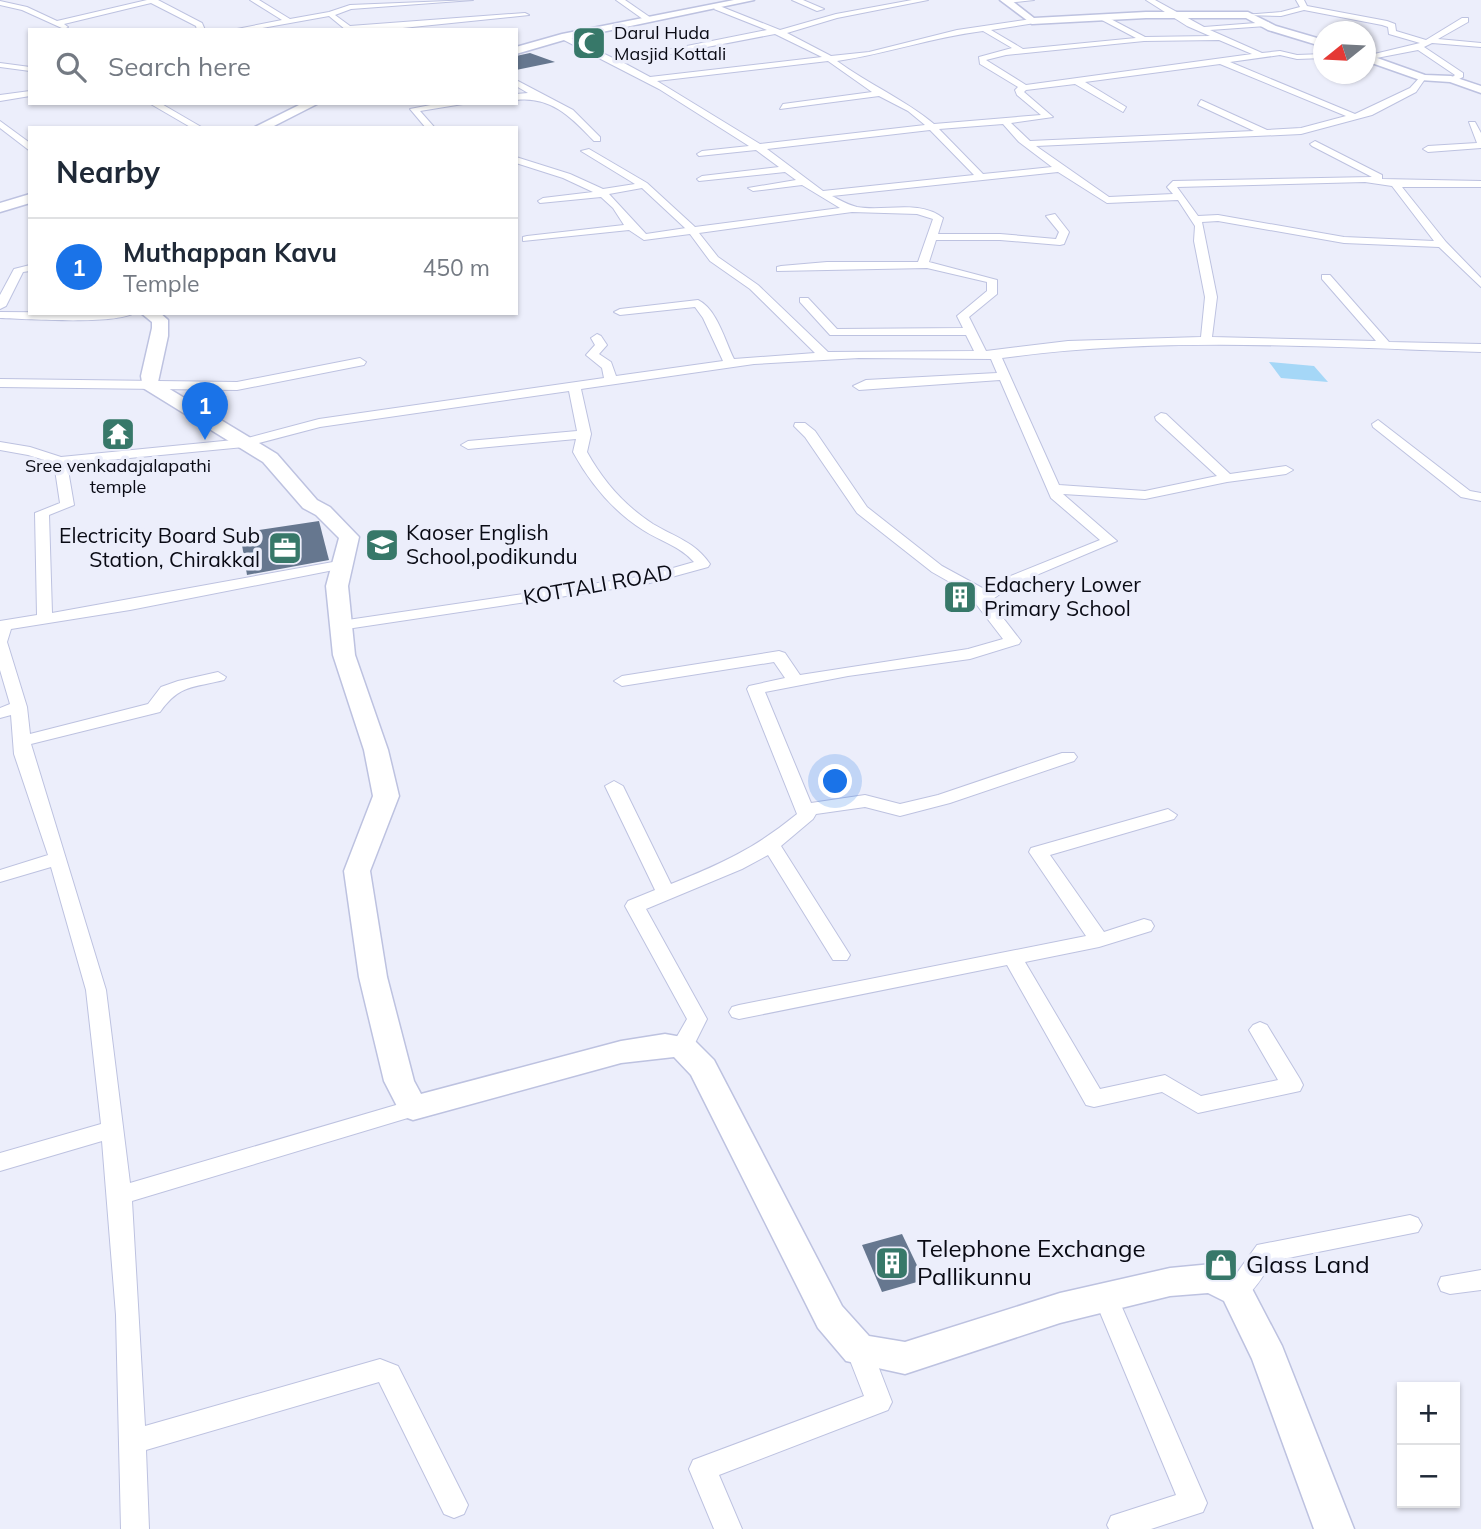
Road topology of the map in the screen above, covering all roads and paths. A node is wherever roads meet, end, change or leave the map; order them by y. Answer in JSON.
{"nodes":[{"id":1,"x":153,"y":0,"type":"edge"},
{"id":2,"x":254,"y":0,"type":"edge"},
{"id":3,"x":469,"y":0,"type":"edge"},
{"id":4,"x":620,"y":0,"type":"edge"},
{"id":5,"x":707,"y":0,"type":"edge"},
{"id":6,"x":749,"y":0,"type":"edge"},
{"id":7,"x":796,"y":0,"type":"edge"},
{"id":8,"x":924,"y":0,"type":"edge"},
{"id":9,"x":1030,"y":0,"type":"edge"},
{"id":10,"x":1150,"y":0,"type":"edge"},
{"id":11,"x":1300,"y":0,"type":"edge"},
{"id":12,"x":1005,"y":1,"type":"edge"},
{"id":13,"x":0,"y":3,"type":"edge"},
{"id":14,"x":348,"y":3,"type":"edge"},
{"id":15,"x":721,"y":7,"type":"junction"},
{"id":16,"x":1304,"y":8,"type":"junction"},
{"id":17,"x":820,"y":9,"type":"dead end"},
{"id":18,"x":330,"y":14,"type":"junction"},
{"id":19,"x":525,"y":15,"type":"dead end"},
{"id":20,"x":1176,"y":15,"type":"junction"},
{"id":21,"x":1248,"y":15,"type":"junction"},
{"id":22,"x":1103,"y":17,"type":"junction"},
{"id":23,"x":461,"y":19,"type":"junction"},
{"id":24,"x":287,"y":20,"type":"junction"},
{"id":25,"x":650,"y":20,"type":"junction"},
{"id":26,"x":1465,"y":20,"type":"dead end"},
{"id":27,"x":1032,"y":21,"type":"junction"},
{"id":28,"x":55,"y":24,"type":"junction"},
{"id":29,"x":1266,"y":24,"type":"junction"},
{"id":30,"x":66,"y":28,"type":"edge"},
{"id":31,"x":200,"y":28,"type":"edge"},
{"id":32,"x":246,"y":28,"type":"edge"},
{"id":33,"x":376,"y":28,"type":"edge"},
{"id":34,"x":472,"y":28,"type":"edge"},
{"id":35,"x":1200,"y":28,"type":"junction"},
{"id":36,"x":984,"y":29,"type":"junction"},
{"id":37,"x":778,"y":32,"type":"junction"},
{"id":38,"x":562,"y":37,"type":"junction"},
{"id":39,"x":1219,"y":37,"type":"junction"},
{"id":40,"x":1143,"y":39,"type":"junction"},
{"id":41,"x":1313,"y":40,"type":"edge"},
{"id":42,"x":1426,"y":44,"type":"junction"},
{"id":43,"x":1481,"y":45,"type":"edge"},
{"id":44,"x":518,"y":50,"type":"edge"},
{"id":45,"x":1004,"y":54,"type":"junction"},
{"id":46,"x":1262,"y":56,"type":"junction"},
{"id":47,"x":1313,"y":56,"type":"edge"},
{"id":48,"x":1376,"y":56,"type":"edge"},
{"id":49,"x":830,"y":59,"type":"junction"},
{"id":50,"x":1376,"y":61,"type":"edge"},
{"id":51,"x":617,"y":62,"type":"junction"},
{"id":52,"x":1223,"y":62,"type":"junction"},
{"id":53,"x":0,"y":65,"type":"edge"},
{"id":54,"x":28,"y":69,"type":"edge"},
{"id":55,"x":1424,"y":78,"type":"junction"},
{"id":56,"x":647,"y":80,"type":"junction"},
{"id":57,"x":1453,"y":80,"type":"junction"},
{"id":58,"x":1077,"y":81,"type":"junction"},
{"id":59,"x":518,"y":83,"type":"edge"},
{"id":60,"x":1025,"y":88,"type":"junction"},
{"id":61,"x":1481,"y":90,"type":"edge"},
{"id":62,"x":28,"y":93,"type":"edge"},
{"id":63,"x":881,"y":93,"type":"junction"},
{"id":64,"x":536,"y":95,"type":"junction"},
{"id":65,"x":518,"y":97,"type":"edge"},
{"id":66,"x":0,"y":98,"type":"edge"},
{"id":67,"x":1201,"y":103,"type":"dead end"},
{"id":68,"x":157,"y":105,"type":"edge"},
{"id":69,"x":309,"y":105,"type":"edge"},
{"id":70,"x":440,"y":105,"type":"edge"},
{"id":71,"x":783,"y":107,"type":"dead end"},
{"id":72,"x":1123,"y":109,"type":"dead end"},
{"id":73,"x":1355,"y":117,"type":"junction"},
{"id":74,"x":1005,"y":121,"type":"junction"},
{"id":75,"x":0,"y":124,"type":"edge"},
{"id":76,"x":1472,"y":124,"type":"dead end"},
{"id":77,"x":195,"y":126,"type":"edge"},
{"id":78,"x":263,"y":126,"type":"edge"},
{"id":79,"x":429,"y":126,"type":"edge"},
{"id":80,"x":932,"y":128,"type":"junction"},
{"id":81,"x":1269,"y":134,"type":"junction"},
{"id":82,"x":597,"y":139,"type":"dead end"},
{"id":83,"x":1030,"y":144,"type":"junction"},
{"id":84,"x":1314,"y":144,"type":"dead end"},
{"id":85,"x":1481,"y":144,"type":"edge"},
{"id":86,"x":28,"y":146,"type":"edge"},
{"id":87,"x":758,"y":147,"type":"junction"},
{"id":88,"x":1427,"y":149,"type":"dead end"},
{"id":89,"x":586,"y":151,"type":"dead end"},
{"id":90,"x":702,"y":154,"type":"dead end"},
{"id":91,"x":518,"y":161,"type":"edge"},
{"id":92,"x":786,"y":169,"type":"junction"},
{"id":93,"x":1060,"y":169,"type":"junction"},
{"id":94,"x":980,"y":176,"type":"junction"},
{"id":95,"x":702,"y":179,"type":"dead end"},
{"id":96,"x":805,"y":182,"type":"junction"},
{"id":97,"x":1395,"y":184,"type":"junction"},
{"id":98,"x":1481,"y":184,"type":"edge"},
{"id":99,"x":643,"y":185,"type":"junction"},
{"id":100,"x":753,"y":188,"type":"dead end"},
{"id":101,"x":600,"y":193,"type":"junction"},
{"id":102,"x":822,"y":194,"type":"junction"},
{"id":103,"x":1181,"y":197,"type":"junction"},
{"id":104,"x":28,"y":199,"type":"edge"},
{"id":105,"x":543,"y":201,"type":"dead end"},
{"id":106,"x":0,"y":208,"type":"edge"},
{"id":107,"x":851,"y":209,"type":"junction"},
{"id":108,"x":1051,"y":216,"type":"dead end"},
{"id":109,"x":1195,"y":219,"type":"junction"},
{"id":110,"x":630,"y":227,"type":"junction"},
{"id":111,"x":692,"y":231,"type":"junction"},
{"id":112,"x":580,"y":234,"type":"junction"},
{"id":113,"x":933,"y":237,"type":"junction"},
{"id":114,"x":527,"y":239,"type":"dead end"},
{"id":115,"x":1442,"y":244,"type":"junction"},
{"id":116,"x":588,"y":246,"type":"dead end"},
{"id":117,"x":929,"y":265,"type":"junction"},
{"id":118,"x":28,"y":268,"type":"edge"},
{"id":119,"x":781,"y":269,"type":"dead end"},
{"id":120,"x":1326,"y":277,"type":"dead end"},
{"id":121,"x":1481,"y":284,"type":"edge"},
{"id":122,"x":804,"y":300,"type":"dead end"},
{"id":123,"x":0,"y":306,"type":"edge"},
{"id":124,"x":620,"y":312,"type":"dead end"},
{"id":125,"x":0,"y":315,"type":"edge"},
{"id":126,"x":108,"y":315,"type":"edge"},
{"id":127,"x":152,"y":315,"type":"edge"},
{"id":128,"x":968,"y":331,"type":"junction"},
{"id":129,"x":597,"y":338,"type":"dead end"},
{"id":130,"x":1206,"y":340,"type":"junction"},
{"id":131,"x":1387,"y":347,"type":"junction"},
{"id":132,"x":1481,"y":348,"type":"edge"},
{"id":133,"x":989,"y":355,"type":"junction"},
{"id":134,"x":825,"y":356,"type":"junction"},
{"id":135,"x":360,"y":362,"type":"dead end"},
{"id":136,"x":730,"y":363,"type":"junction"},
{"id":137,"x":1003,"y":376,"type":"junction"},
{"id":138,"x":610,"y":381,"type":"junction"},
{"id":139,"x":0,"y":383,"type":"edge"},
{"id":140,"x":149,"y":384,"type":"junction"},
{"id":141,"x":859,"y":386,"type":"dead end"},
{"id":142,"x":573,"y":387,"type":"junction"},
{"id":143,"x":1161,"y":417,"type":"dead end"},
{"id":144,"x":1378,"y":424,"type":"dead end"},
{"id":145,"x":800,"y":426,"type":"dead end"},
{"id":146,"x":584,"y":434,"type":"junction"},
{"id":147,"x":244,"y":443,"type":"junction"},
{"id":148,"x":468,"y":445,"type":"dead end"},
{"id":149,"x":0,"y":446,"type":"edge"},
{"id":150,"x":60,"y":461,"type":"junction"},
{"id":151,"x":1286,"y":470,"type":"dead end"},
{"id":152,"x":1227,"y":478,"type":"junction"},
{"id":153,"x":1055,"y":489,"type":"junction"},
{"id":154,"x":1481,"y":497,"type":"edge"},
{"id":155,"x":344,"y":564,"type":"junction"},
{"id":156,"x":986,"y":596,"type":"junction"},
{"id":157,"x":45,"y":618,"type":"junction"},
{"id":158,"x":340,"y":625,"type":"junction"},
{"id":159,"x":1,"y":634,"type":"edge"},
{"id":160,"x":218,"y":677,"type":"dead end"},
{"id":161,"x":622,"y":681,"type":"dead end"},
{"id":162,"x":795,"y":681,"type":"junction"},
{"id":163,"x":10,"y":710,"type":"edge"},
{"id":164,"x":22,"y":741,"type":"junction"},
{"id":165,"x":1068,"y":757,"type":"dead end"},
{"id":166,"x":614,"y":786,"type":"dead end"},
{"id":167,"x":805,"y":810,"type":"junction"},
{"id":168,"x":1168,"y":814,"type":"dead end"},
{"id":169,"x":771,"y":845,"type":"junction"},
{"id":170,"x":58,"y":858,"type":"junction"},
{"id":171,"x":0,"y":876,"type":"edge"},
{"id":172,"x":666,"y":893,"type":"junction"},
{"id":173,"x":1144,"y":926,"type":"dead end"},
{"id":174,"x":1100,"y":940,"type":"junction"},
{"id":175,"x":840,"y":955,"type":"dead end"},
{"id":176,"x":1012,"y":957,"type":"junction"},
{"id":177,"x":739,"y":1012,"type":"dead end"},
{"id":178,"x":1259,"y":1030,"type":"dead end"},
{"id":179,"x":682,"y":1047,"type":"junction"},
{"id":180,"x":414,"y":1108,"type":"junction"},
{"id":181,"x":111,"y":1130,"type":"junction"},
{"id":182,"x":0,"y":1162,"type":"edge"},
{"id":183,"x":120,"y":1195,"type":"junction"},
{"id":184,"x":1410,"y":1226,"type":"dead end"},
{"id":185,"x":1481,"y":1280,"type":"edge"},
{"id":186,"x":1450,"y":1284,"type":"dead end"},
{"id":187,"x":1237,"y":1291,"type":"junction"},
{"id":188,"x":1106,"y":1298,"type":"junction"},
{"id":189,"x":859,"y":1350,"type":"junction"},
{"id":190,"x":132,"y":1442,"type":"junction"},
{"id":191,"x":454,"y":1506,"type":"dead end"},
{"id":192,"x":1121,"y":1525,"type":"dead end"},
{"id":193,"x":135,"y":1529,"type":"edge"},
{"id":194,"x":728,"y":1529,"type":"edge"},
{"id":195,"x":1334,"y":1529,"type":"edge"}],
"edges":[{"from":1,"to":28,"type":"street"},
{"from":1,"to":31,"type":"street"},
{"from":2,"to":24,"type":"street"},
{"from":3,"to":14,"type":"street"},
{"from":4,"to":25,"type":"street"},
{"from":5,"to":15,"type":"street"},
{"from":6,"to":15,"type":"main road"},
{"from":7,"to":17,"type":"street"},
{"from":8,"to":37,"type":"street"},
{"from":9,"to":12,"type":"street"},
{"from":10,"to":20,"type":"street"},
{"from":11,"to":16,"type":"street"},
{"from":12,"to":27,"type":"main road"},
{"from":13,"to":28,"type":"street"},
{"from":14,"to":18,"type":"street"},
{"from":15,"to":25,"type":"main road"},
{"from":15,"to":37,"type":"street"},
{"from":16,"to":21,"type":"street"},
{"from":16,"to":42,"type":"street"},
{"from":18,"to":24,"type":"street"},
{"from":18,"to":33,"type":"street"},
{"from":19,"to":23,"type":"street"},
{"from":20,"to":21,"type":"main road"},
{"from":20,"to":22,"type":"main road"},
{"from":20,"to":35,"type":"street"},
{"from":21,"to":29,"type":"main road"},
{"from":22,"to":27,"type":"main road"},
{"from":22,"to":40,"type":"street"},
{"from":23,"to":33,"type":"street"},
{"from":23,"to":34,"type":"street"},
{"from":24,"to":32,"type":"street"},
{"from":25,"to":38,"type":"main road"},
{"from":26,"to":42,"type":"street"},
{"from":27,"to":36,"type":"street"},
{"from":28,"to":30,"type":"street"},
{"from":29,"to":35,"type":"street"},
{"from":29,"to":41,"type":"main road"},
{"from":35,"to":39,"type":"street"},
{"from":36,"to":45,"type":"street"},
{"from":36,"to":49,"type":"street"},
{"from":37,"to":49,"type":"street"},
{"from":37,"to":51,"type":"street"},
{"from":38,"to":44,"type":"main road"},
{"from":38,"to":51,"type":"street"},
{"from":39,"to":40,"type":"street"},
{"from":39,"to":46,"type":"street"},
{"from":40,"to":45,"type":"street"},
{"from":42,"to":43,"type":"street"},
{"from":42,"to":48,"type":"street"},
{"from":42,"to":57,"type":"street"},
{"from":45,"to":60,"type":"street"},
{"from":46,"to":47,"type":"street"},
{"from":46,"to":52,"type":"street"},
{"from":49,"to":56,"type":"street"},
{"from":49,"to":63,"type":"street"},
{"from":50,"to":55,"type":"main road"},
{"from":51,"to":56,"type":"street"},
{"from":52,"to":58,"type":"street"},
{"from":52,"to":73,"type":"street"},
{"from":53,"to":54,"type":"street"},
{"from":55,"to":57,"type":"main road"},
{"from":55,"to":73,"type":"street"},
{"from":56,"to":87,"type":"street"},
{"from":57,"to":61,"type":"main road"},
{"from":58,"to":60,"type":"street"},
{"from":58,"to":72,"type":"street"},
{"from":59,"to":64,"type":"street"},
{"from":60,"to":74,"type":"street"},
{"from":62,"to":66,"type":"street"},
{"from":63,"to":71,"type":"street"},
{"from":63,"to":80,"type":"street"},
{"from":64,"to":65,"type":"street"},
{"from":64,"to":82,"type":"street"},
{"from":67,"to":81,"type":"street"},
{"from":68,"to":77,"type":"street"},
{"from":69,"to":78,"type":"main road"},
{"from":70,"to":79,"type":"street"},
{"from":73,"to":81,"type":"street"},
{"from":74,"to":80,"type":"street"},
{"from":74,"to":83,"type":"street"},
{"from":75,"to":86,"type":"street"},
{"from":76,"to":85,"type":"street"},
{"from":80,"to":87,"type":"street"},
{"from":80,"to":94,"type":"street"},
{"from":81,"to":83,"type":"street"},
{"from":83,"to":93,"type":"street"},
{"from":84,"to":97,"type":"street"},
{"from":85,"to":88,"type":"street"},
{"from":87,"to":90,"type":"street"},
{"from":87,"to":92,"type":"street"},
{"from":89,"to":99,"type":"street"},
{"from":91,"to":101,"type":"street"},
{"from":92,"to":95,"type":"street"},
{"from":92,"to":96,"type":"street"},
{"from":93,"to":94,"type":"street"},
{"from":93,"to":103,"type":"street"},
{"from":94,"to":102,"type":"street"},
{"from":96,"to":100,"type":"street"},
{"from":96,"to":102,"type":"street"},
{"from":97,"to":98,"type":"street"},
{"from":97,"to":103,"type":"street"},
{"from":97,"to":115,"type":"street"},
{"from":99,"to":101,"type":"street"},
{"from":99,"to":111,"type":"street"},
{"from":101,"to":105,"type":"street"},
{"from":101,"to":110,"type":"street"},
{"from":102,"to":107,"type":"street"},
{"from":103,"to":109,"type":"street"},
{"from":104,"to":106,"type":"main road"},
{"from":107,"to":111,"type":"street"},
{"from":107,"to":113,"type":"street"},
{"from":108,"to":113,"type":"street"},
{"from":109,"to":115,"type":"street"},
{"from":109,"to":130,"type":"street"},
{"from":110,"to":111,"type":"street"},
{"from":110,"to":112,"type":"street"},
{"from":111,"to":134,"type":"street"},
{"from":112,"to":114,"type":"street"},
{"from":112,"to":116,"type":"street"},
{"from":113,"to":117,"type":"street"},
{"from":115,"to":121,"type":"street"},
{"from":117,"to":119,"type":"street"},
{"from":117,"to":128,"type":"street"},
{"from":118,"to":123,"type":"street"},
{"from":120,"to":131,"type":"street"},
{"from":122,"to":128,"type":"street"},
{"from":124,"to":136,"type":"street"},
{"from":125,"to":126,"type":"street"},
{"from":127,"to":140,"type":"main road"},
{"from":128,"to":133,"type":"street"},
{"from":129,"to":138,"type":"street"},
{"from":130,"to":131,"type":"street"},
{"from":130,"to":133,"type":"street"},
{"from":131,"to":132,"type":"street"},
{"from":133,"to":134,"type":"street"},
{"from":133,"to":137,"type":"street"},
{"from":134,"to":136,"type":"street"},
{"from":135,"to":140,"type":"street"},
{"from":136,"to":138,"type":"street"},
{"from":137,"to":141,"type":"street"},
{"from":137,"to":153,"type":"street"},
{"from":138,"to":142,"type":"street"},
{"from":139,"to":140,"type":"street"},
{"from":140,"to":147,"type":"main road"},
{"from":142,"to":146,"type":"street","name":"KOTTALI ROAD"},
{"from":142,"to":147,"type":"street"},
{"from":143,"to":152,"type":"street"},
{"from":144,"to":154,"type":"street"},
{"from":145,"to":156,"type":"street"},
{"from":146,"to":148,"type":"street"},
{"from":146,"to":158,"type":"street","name":"KOTTALI ROAD"},
{"from":147,"to":150,"type":"street"},
{"from":147,"to":155,"type":"main road"},
{"from":149,"to":150,"type":"street"},
{"from":150,"to":157,"type":"street"},
{"from":151,"to":152,"type":"street"},
{"from":152,"to":153,"type":"street"},
{"from":153,"to":156,"type":"street"},
{"from":155,"to":157,"type":"street"},
{"from":155,"to":158,"type":"main road"},
{"from":156,"to":162,"type":"street"},
{"from":157,"to":159,"type":"street"},
{"from":158,"to":180,"type":"main road"},
{"from":159,"to":163,"type":"street"},
{"from":160,"to":164,"type":"street"},
{"from":161,"to":162,"type":"street"},
{"from":162,"to":167,"type":"street"},
{"from":163,"to":164,"type":"street"},
{"from":164,"to":170,"type":"street"},
{"from":165,"to":167,"type":"street"},
{"from":166,"to":172,"type":"street"},
{"from":167,"to":169,"type":"street"},
{"from":168,"to":174,"type":"street"},
{"from":169,"to":172,"type":"street"},
{"from":169,"to":175,"type":"street"},
{"from":170,"to":171,"type":"street"},
{"from":170,"to":181,"type":"street"},
{"from":172,"to":179,"type":"street"},
{"from":173,"to":174,"type":"street"},
{"from":174,"to":176,"type":"street"},
{"from":176,"to":177,"type":"street"},
{"from":176,"to":178,"type":"street"},
{"from":179,"to":180,"type":"main road"},
{"from":179,"to":189,"type":"main road"},
{"from":180,"to":183,"type":"street"},
{"from":181,"to":182,"type":"street"},
{"from":181,"to":183,"type":"street"},
{"from":183,"to":190,"type":"street"},
{"from":184,"to":187,"type":"street"},
{"from":185,"to":186,"type":"street"},
{"from":187,"to":188,"type":"main road"},
{"from":187,"to":195,"type":"main road"},
{"from":188,"to":189,"type":"main road"},
{"from":188,"to":192,"type":"street"},
{"from":189,"to":194,"type":"street"},
{"from":190,"to":191,"type":"street"},
{"from":190,"to":193,"type":"street"}]}
